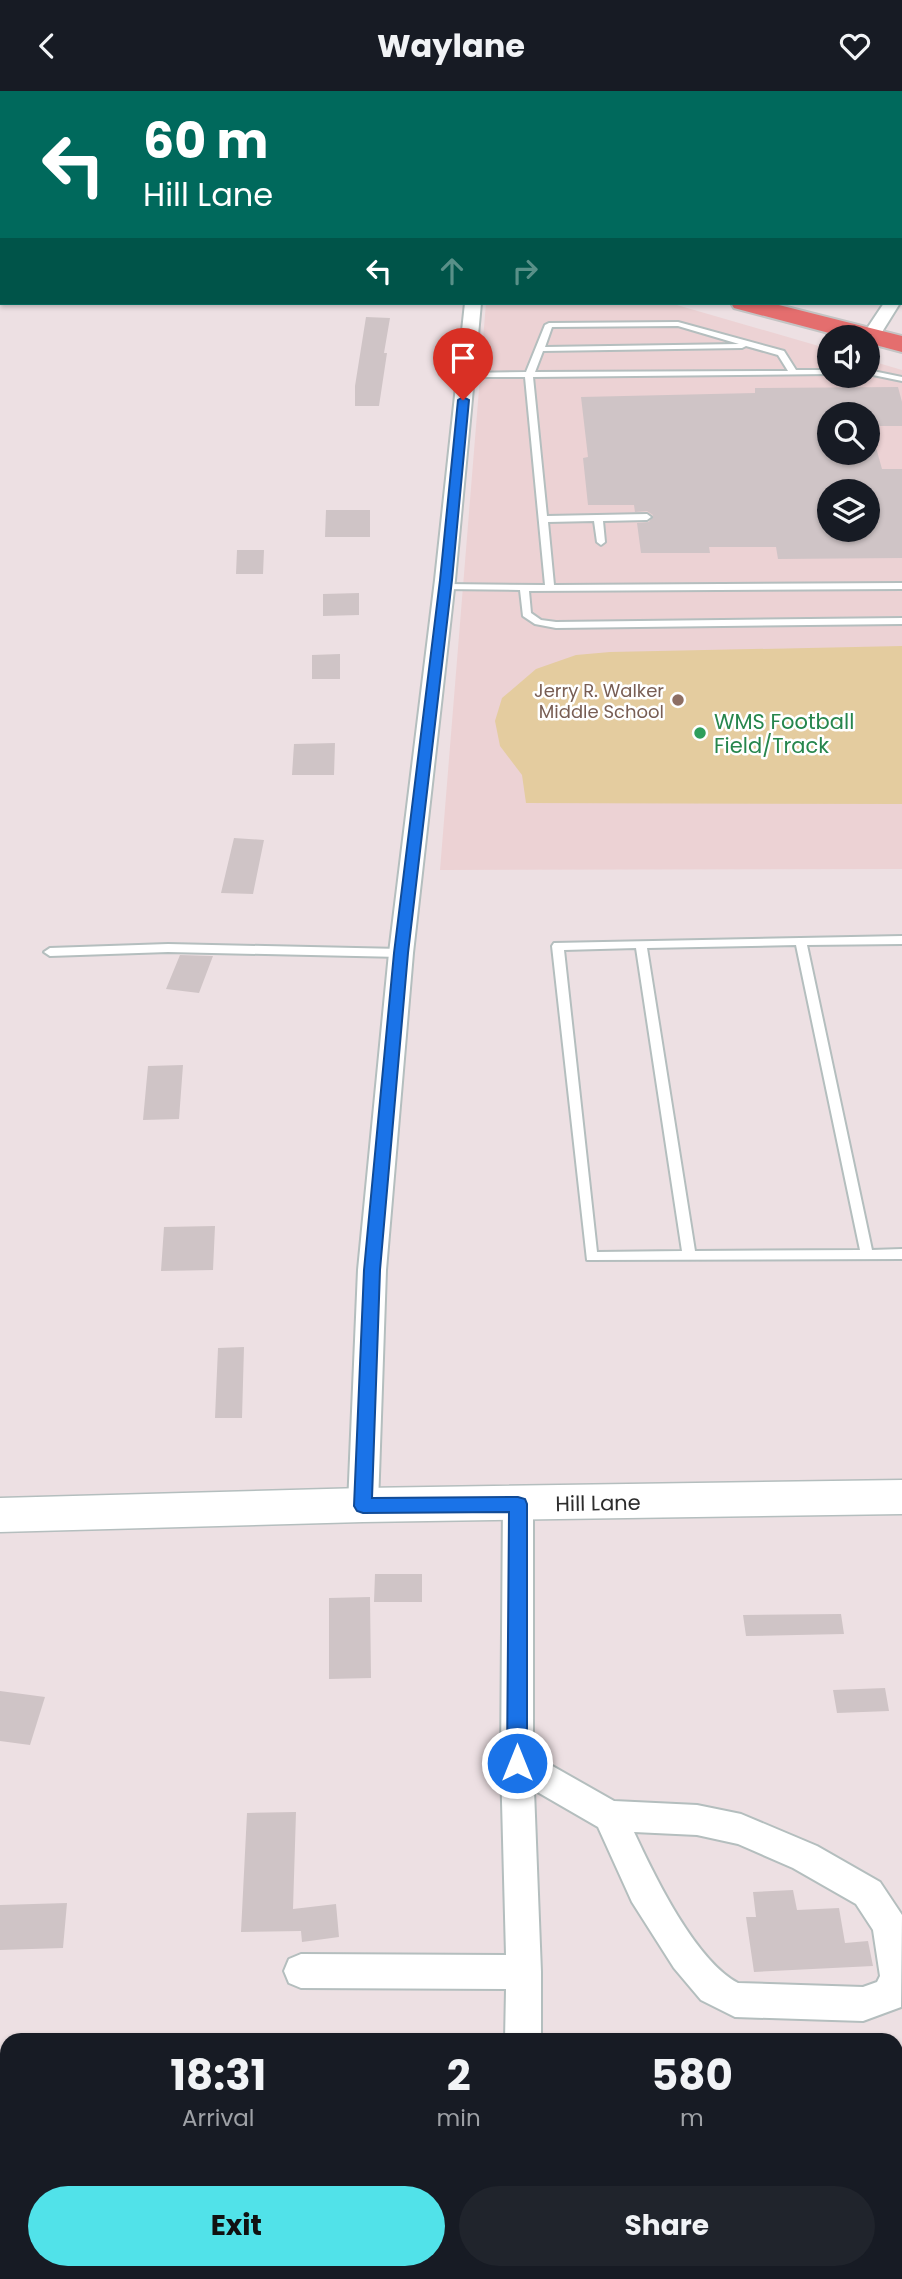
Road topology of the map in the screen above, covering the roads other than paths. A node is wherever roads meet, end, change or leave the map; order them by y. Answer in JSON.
{"nodes":[{"id":1,"x":473,"y":305,"type":"edge"},
{"id":2,"x":751,"y":305,"type":"edge"},
{"id":3,"x":891,"y":305,"type":"edge"},
{"id":4,"x":828,"y":325,"type":"edge"},
{"id":5,"x":878,"y":325,"type":"edge"},
{"id":6,"x":880,"y":338,"type":"edge"},
{"id":7,"x":902,"y":344,"type":"edge"},
{"id":8,"x":757,"y":346,"type":"junction"},
{"id":9,"x":540,"y":349,"type":"junction"},
{"id":10,"x":817,"y":372,"type":"edge"},
{"id":11,"x":793,"y":373,"type":"junction"},
{"id":12,"x":880,"y":374,"type":"edge"},
{"id":13,"x":466,"y":375,"type":"junction"},
{"id":14,"x":529,"y":376,"type":"junction"},
{"id":15,"x":902,"y":379,"type":"edge"},
{"id":16,"x":648,"y":517,"type":"dead end"},
{"id":17,"x":598,"y":518,"type":"junction"},
{"id":18,"x":543,"y":519,"type":"junction"},
{"id":19,"x":601,"y":542,"type":"dead end"},
{"id":20,"x":902,"y":586,"type":"edge"},
{"id":21,"x":445,"y":587,"type":"junction"},
{"id":22,"x":524,"y":588,"type":"junction"},
{"id":23,"x":550,"y":588,"type":"junction"},
{"id":24,"x":902,"y":621,"type":"edge"},
{"id":25,"x":902,"y":940,"type":"edge"},
{"id":26,"x":801,"y":942,"type":"junction"},
{"id":27,"x":641,"y":945,"type":"junction"},
{"id":28,"x":50,"y":951,"type":"dead end"},
{"id":29,"x":401,"y":953,"type":"junction"},
{"id":30,"x":867,"y":1254,"type":"junction"},
{"id":31,"x":902,"y":1254,"type":"edge"},
{"id":32,"x":689,"y":1256,"type":"junction"},
{"id":33,"x":902,"y":1497,"type":"edge"},
{"id":34,"x":518,"y":1504,"type":"junction"},
{"id":35,"x":363,"y":1506,"type":"junction"},
{"id":36,"x":0,"y":1515,"type":"edge"},
{"id":37,"x":517,"y":1763,"type":"junction"},
{"id":38,"x":610,"y":1816,"type":"junction"},
{"id":39,"x":301,"y":1971,"type":"dead end"},
{"id":40,"x":524,"y":1972,"type":"junction"},
{"id":41,"x":523,"y":2033,"type":"edge"}],
"edges":[{"from":1,"to":13,"type":"street"},
{"from":2,"to":4,"type":"main road"},
{"from":3,"to":5,"type":"street"},
{"from":6,"to":7,"type":"main road"},
{"from":8,"to":9,"type":"lane"},
{"from":8,"to":9,"type":"lane"},
{"from":8,"to":11,"type":"lane"},
{"from":9,"to":14,"type":"lane"},
{"from":10,"to":11,"type":"lane"},
{"from":11,"to":14,"type":"lane"},
{"from":12,"to":15,"type":"lane"},
{"from":13,"to":14,"type":"lane"},
{"from":13,"to":21,"type":"street"},
{"from":14,"to":18,"type":"lane"},
{"from":16,"to":17,"type":"lane"},
{"from":17,"to":18,"type":"lane"},
{"from":17,"to":19,"type":"lane"},
{"from":18,"to":23,"type":"lane"},
{"from":20,"to":23,"type":"lane"},
{"from":21,"to":22,"type":"lane"},
{"from":21,"to":29,"type":"street"},
{"from":22,"to":23,"type":"lane"},
{"from":22,"to":24,"type":"lane"},
{"from":25,"to":26,"type":"lane"},
{"from":26,"to":27,"type":"lane"},
{"from":26,"to":30,"type":"lane"},
{"from":27,"to":32,"type":"lane"},
{"from":27,"to":32,"type":"lane"},
{"from":28,"to":29,"type":"lane"},
{"from":29,"to":35,"type":"street"},
{"from":30,"to":31,"type":"lane"},
{"from":30,"to":32,"type":"lane"},
{"from":33,"to":34,"type":"street","name":"Hill Lane"},
{"from":34,"to":35,"type":"street","name":"Hill Lane"},
{"from":34,"to":37,"type":"street"},
{"from":35,"to":36,"type":"street","name":"Hill Lane"},
{"from":37,"to":38,"type":"street"},
{"from":37,"to":40,"type":"street"},
{"from":38,"to":38,"type":"street"},
{"from":39,"to":40,"type":"street"},
{"from":40,"to":41,"type":"street"}]}
